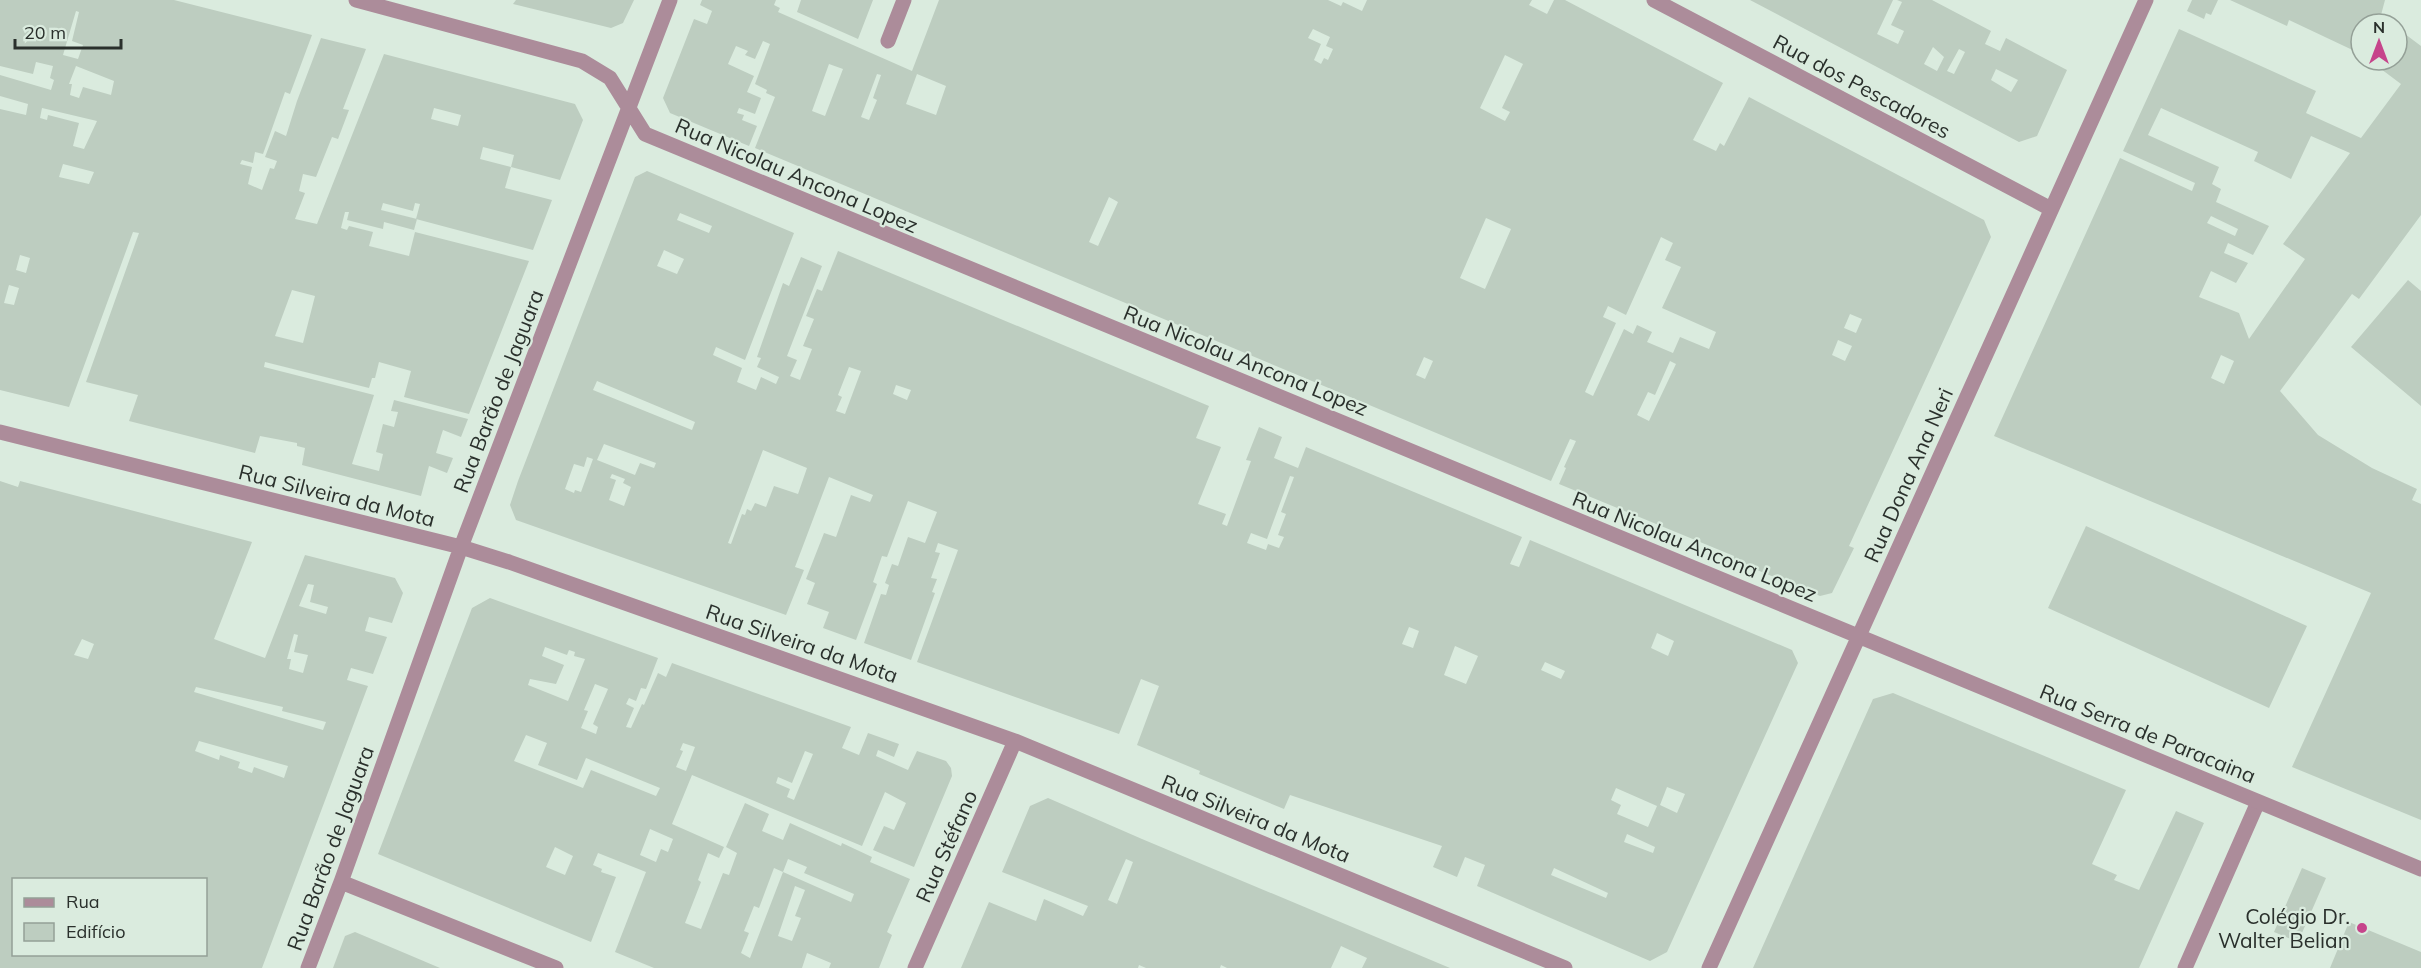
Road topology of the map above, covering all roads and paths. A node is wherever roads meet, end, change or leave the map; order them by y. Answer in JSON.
{"nodes":[{"id":1,"x":356,"y":0,"type":"edge"},
{"id":2,"x":669,"y":0,"type":"edge"},
{"id":3,"x":904,"y":0,"type":"edge"},
{"id":4,"x":1654,"y":0,"type":"edge"},
{"id":5,"x":2146,"y":0,"type":"edge"},
{"id":6,"x":888,"y":41,"type":"dead end"},
{"id":7,"x":629,"y":110,"type":"junction"},
{"id":8,"x":2051,"y":209,"type":"junction"},
{"id":9,"x":0,"y":432,"type":"edge"},
{"id":10,"x":461,"y":548,"type":"junction"},
{"id":11,"x":1858,"y":636,"type":"junction"},
{"id":12,"x":1015,"y":741,"type":"junction"},
{"id":13,"x":2258,"y":802,"type":"junction"},
{"id":14,"x":2421,"y":869,"type":"edge"},
{"id":15,"x":341,"y":882,"type":"junction"},
{"id":16,"x":308,"y":968,"type":"edge"},
{"id":17,"x":556,"y":968,"type":"edge"},
{"id":18,"x":915,"y":968,"type":"edge"},
{"id":19,"x":1565,"y":968,"type":"edge"},
{"id":20,"x":1709,"y":968,"type":"edge"},
{"id":21,"x":2185,"y":968,"type":"edge"}],
"edges":[{"from":1,"to":7,"type":"street","name":"Rua Nicolau Ancona Lopez"},
{"from":2,"to":7,"type":"street","name":"Rua Barão de Jaguara"},
{"from":3,"to":6,"type":"street"},
{"from":4,"to":8,"type":"street","name":"Rua dos Pescadores"},
{"from":5,"to":8,"type":"street","name":"Rua Dona Ana Neri"},
{"from":7,"to":10,"type":"street","name":"Rua Barão de Jaguara"},
{"from":7,"to":11,"type":"street","name":"Rua Nicolau Ancona Lopez"},
{"from":8,"to":11,"type":"street","name":"Rua Dona Ana Neri"},
{"from":9,"to":10,"type":"street","name":"Rua Silveira da Mota"},
{"from":10,"to":12,"type":"street","name":"Rua Silveira da Mota"},
{"from":10,"to":15,"type":"street","name":"Rua Barão de Jaguara"},
{"from":11,"to":13,"type":"street","name":"Rua Serra de Paracaina"},
{"from":11,"to":20,"type":"street","name":"Rua Dona Ana Neri"},
{"from":12,"to":18,"type":"street","name":"Rua Stéfano"},
{"from":12,"to":19,"type":"street","name":"Rua Silveira da Mota"},
{"from":13,"to":14,"type":"street","name":"Rua Serra de Paracaina"},
{"from":13,"to":21,"type":"street"},
{"from":15,"to":16,"type":"street","name":"Rua Barão de Jaguara"},
{"from":15,"to":17,"type":"street"}]}
